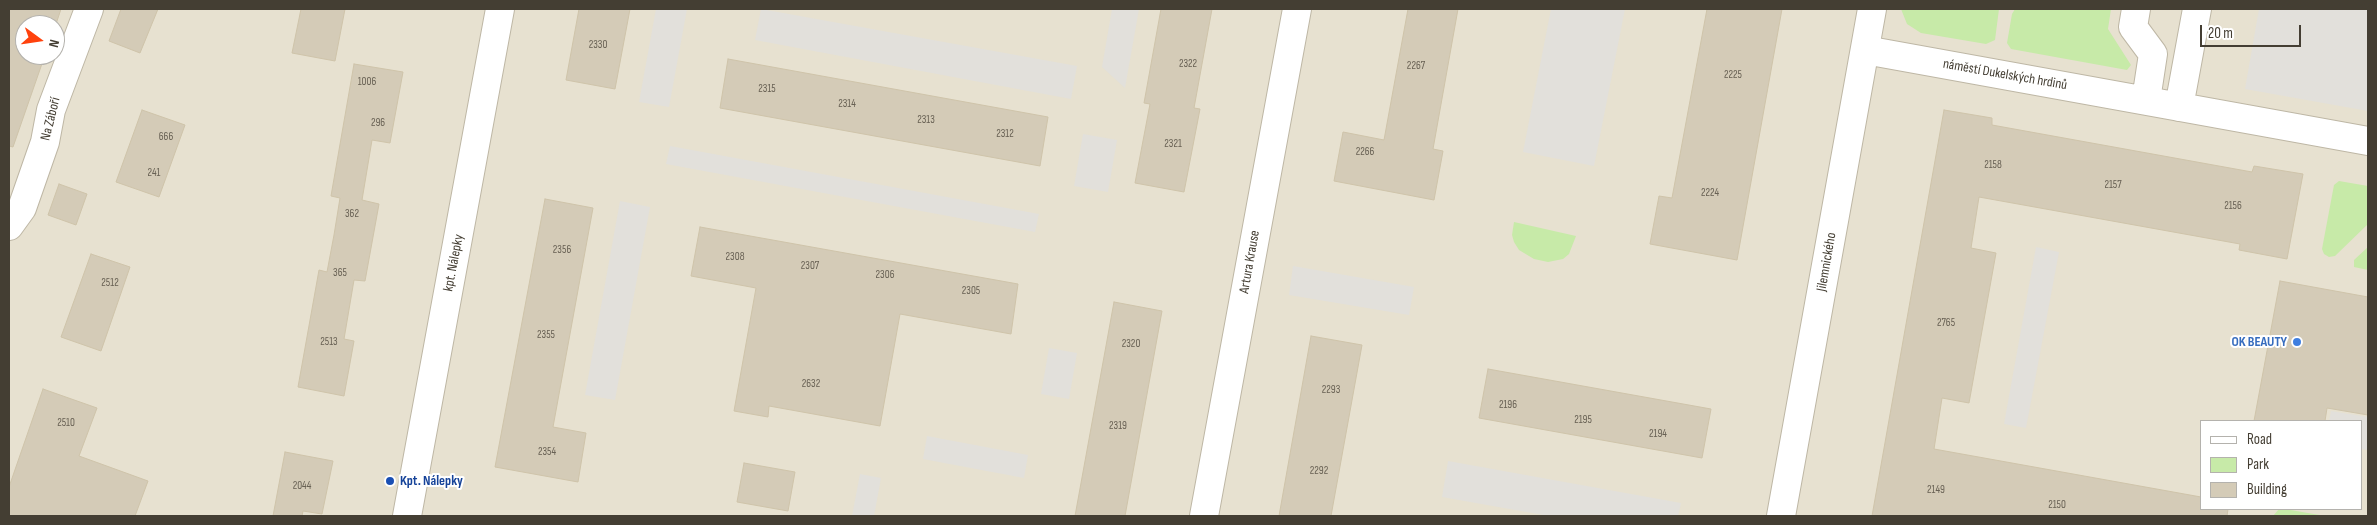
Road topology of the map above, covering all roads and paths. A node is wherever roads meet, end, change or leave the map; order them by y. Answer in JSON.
{"nodes":[{"id":1,"x":89,"y":9,"type":"edge"},
{"id":2,"x":500,"y":9,"type":"edge"},
{"id":3,"x":1297,"y":9,"type":"edge"},
{"id":4,"x":1872,"y":9,"type":"edge"},
{"id":5,"x":2136,"y":9,"type":"edge"},
{"id":6,"x":2197,"y":9,"type":"edge"},
{"id":7,"x":1865,"y":50,"type":"junction"},
{"id":8,"x":2146,"y":100,"type":"junction"},
{"id":9,"x":2180,"y":107,"type":"junction"},
{"id":10,"x":2368,"y":141,"type":"edge"},
{"id":11,"x":9,"y":226,"type":"edge"},
{"id":12,"x":407,"y":516,"type":"edge"},
{"id":13,"x":1204,"y":516,"type":"edge"},
{"id":14,"x":1781,"y":516,"type":"edge"}],
"edges":[{"from":1,"to":11,"type":"street","name":"Na Záboří"},
{"from":2,"to":12,"type":"street","name":"kpt. Nálepky"},
{"from":3,"to":13,"type":"street","name":"Artura Krause"},
{"from":4,"to":7,"type":"street","name":"Jilemnického"},
{"from":5,"to":8,"type":"street"},
{"from":6,"to":9,"type":"street"},
{"from":7,"to":8,"type":"street","name":"náměstí Dukelských hrdinů"},
{"from":7,"to":14,"type":"street","name":"Jilemnického"},
{"from":8,"to":9,"type":"street","name":"náměstí Dukelských hrdinů"},
{"from":9,"to":10,"type":"street","name":"náměstí Dukelských hrdinů"}]}
